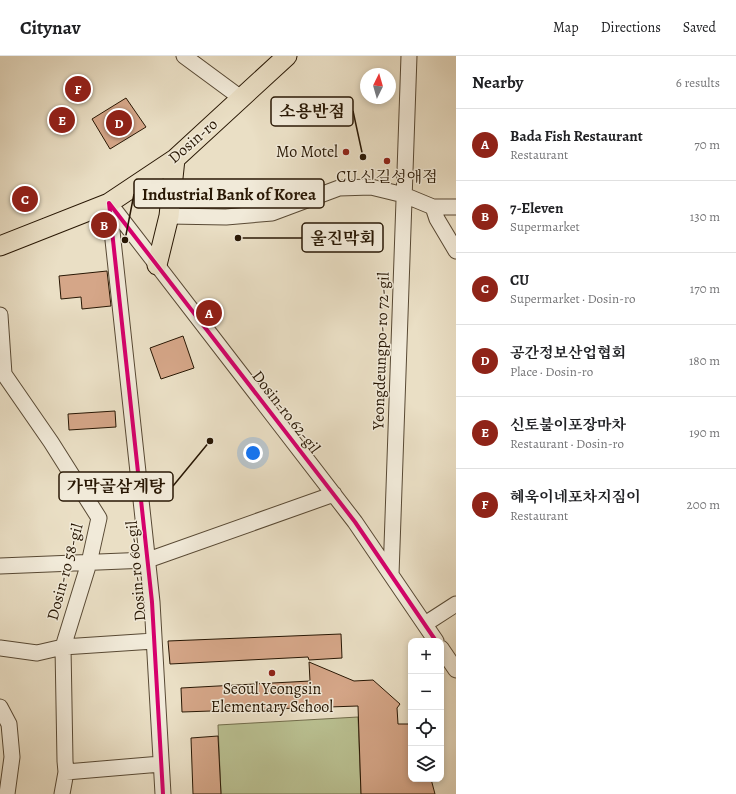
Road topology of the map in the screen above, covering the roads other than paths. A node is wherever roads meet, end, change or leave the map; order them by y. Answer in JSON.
{"nodes":[{"id":1,"x":184,"y":56,"type":"edge"},
{"id":2,"x":287,"y":56,"type":"edge"},
{"id":3,"x":409,"y":56,"type":"edge"},
{"id":4,"x":241,"y":98,"type":"junction"},
{"id":5,"x":175,"y":159,"type":"junction"},
{"id":6,"x":404,"y":195,"type":"junction"},
{"id":7,"x":109,"y":203,"type":"junction"},
{"id":8,"x":433,"y":207,"type":"junction"},
{"id":9,"x":456,"y":207,"type":"edge"},
{"id":10,"x":169,"y":216,"type":"junction"},
{"id":11,"x":0,"y":246,"type":"edge"},
{"id":12,"x":456,"y":251,"type":"edge"},
{"id":13,"x":157,"y":265,"type":"junction"},
{"id":14,"x":0,"y":315,"type":"edge"},
{"id":15,"x":334,"y":494,"type":"junction"},
{"id":16,"x":148,"y":560,"type":"junction"},
{"id":17,"x":89,"y":563,"type":"junction"},
{"id":18,"x":0,"y":566,"type":"edge"},
{"id":19,"x":391,"y":574,"type":"junction"},
{"id":20,"x":456,"y":604,"type":"edge"},
{"id":21,"x":425,"y":624,"type":"junction"},
{"id":22,"x":434,"y":638,"type":"edge"},
{"id":23,"x":154,"y":641,"type":"junction"},
{"id":24,"x":63,"y":647,"type":"junction"},
{"id":25,"x":0,"y":648,"type":"edge"},
{"id":26,"x":444,"y":652,"type":"edge"},
{"id":27,"x":456,"y":670,"type":"edge"},
{"id":28,"x":0,"y":707,"type":"edge"},
{"id":29,"x":161,"y":764,"type":"junction"},
{"id":30,"x":66,"y":772,"type":"junction"},
{"id":31,"x":7,"y":794,"type":"edge"},
{"id":32,"x":62,"y":794,"type":"edge"},
{"id":33,"x":163,"y":794,"type":"edge"}],
"edges":[{"from":1,"to":4,"type":"street"},
{"from":2,"to":4,"type":"main road","name":"Dosin-ro"},
{"from":3,"to":6,"type":"street","name":"Yeongdeungpo-ro 72-gil"},
{"from":4,"to":5,"type":"main road","name":"Dosin-ro"},
{"from":5,"to":7,"type":"main road","name":"Dosin-ro"},
{"from":5,"to":10,"type":"main road"},
{"from":6,"to":8,"type":"street"},
{"from":6,"to":10,"type":"street"},
{"from":6,"to":19,"type":"street","name":"Yeongdeungpo-ro 72-gil"},
{"from":7,"to":11,"type":"main road","name":"Dosin-ro"},
{"from":7,"to":13,"type":"street","name":"Dosin-ro 62-gil"},
{"from":7,"to":16,"type":"street","name":"Dosin-ro 60-gil"},
{"from":8,"to":9,"type":"street"},
{"from":8,"to":12,"type":"street"},
{"from":10,"to":13,"type":"main road"},
{"from":13,"to":15,"type":"street","name":"Dosin-ro 62-gil"},
{"from":14,"to":17,"type":"street","name":"Dosin-ro 58-gil"},
{"from":15,"to":16,"type":"street","name":"Dosin-ro 60-gil"},
{"from":15,"to":19,"type":"street","name":"Dosin-ro 62-gil"},
{"from":16,"to":17,"type":"street"},
{"from":16,"to":23,"type":"street","name":"Dosin-ro 60-gil"},
{"from":17,"to":18,"type":"street"},
{"from":17,"to":24,"type":"street","name":"Dosin-ro 58-gil"},
{"from":19,"to":21,"type":"street","name":"Dosin-ro 62-gil"},
{"from":20,"to":21,"type":"street"},
{"from":21,"to":22,"type":"street","name":"Dosin-ro 62-gil"},
{"from":23,"to":24,"type":"street"},
{"from":23,"to":29,"type":"street","name":"Dosin-ro 60-gil"},
{"from":24,"to":25,"type":"street"},
{"from":24,"to":30,"type":"street","name":"Dosin-ro 58-gil"},
{"from":26,"to":27,"type":"street"},
{"from":28,"to":31,"type":"street"},
{"from":29,"to":30,"type":"street"},
{"from":29,"to":33,"type":"street","name":"Dosin-ro 60-gil"},
{"from":30,"to":32,"type":"street","name":"Dosin-ro 58-gil"}]}
